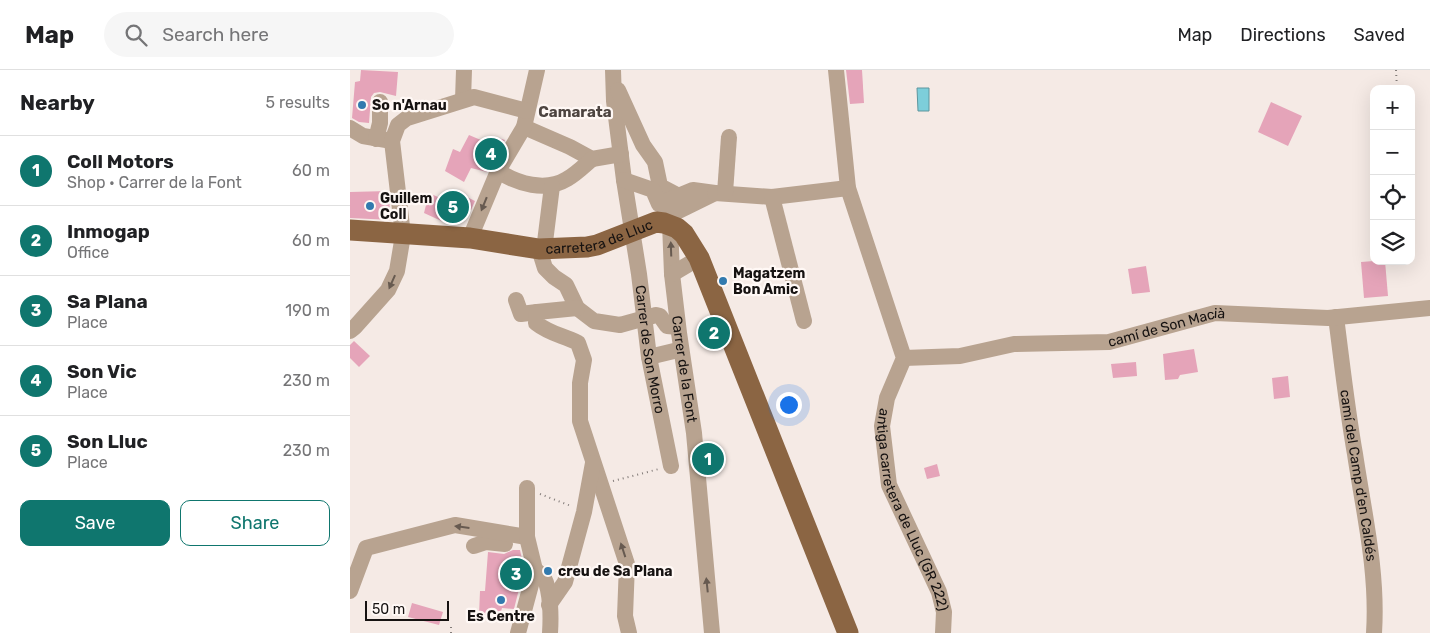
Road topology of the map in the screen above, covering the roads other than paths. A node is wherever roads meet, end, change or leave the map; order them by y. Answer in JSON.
{"nodes":[{"id":1,"x":464,"y":70,"type":"edge"},
{"id":2,"x":537,"y":70,"type":"edge"},
{"id":3,"x":836,"y":70,"type":"edge"},
{"id":4,"x":613,"y":74,"type":"edge"},
{"id":5,"x":463,"y":100,"type":"junction"},
{"id":6,"x":380,"y":102,"type":"dead end"},
{"id":7,"x":527,"y":111,"type":"junction"},
{"id":8,"x":350,"y":128,"type":"edge"},
{"id":9,"x":524,"y":128,"type":"junction"},
{"id":10,"x":729,"y":137,"type":"dead end"},
{"id":11,"x":384,"y":140,"type":"junction"},
{"id":12,"x":621,"y":154,"type":"junction"},
{"id":13,"x":592,"y":159,"type":"junction"},
{"id":14,"x":498,"y":171,"type":"junction"},
{"id":15,"x":624,"y":180,"type":"junction"},
{"id":16,"x":552,"y":186,"type":"junction"},
{"id":17,"x":848,"y":188,"type":"junction"},
{"id":18,"x":720,"y":193,"type":"junction"},
{"id":19,"x":680,"y":196,"type":"junction"},
{"id":20,"x":772,"y":197,"type":"junction"},
{"id":21,"x":663,"y":223,"type":"junction"},
{"id":22,"x":350,"y":230,"type":"edge"},
{"id":23,"x":632,"y":232,"type":"junction"},
{"id":24,"x":403,"y":234,"type":"junction"},
{"id":25,"x":470,"y":238,"type":"junction"},
{"id":26,"x":542,"y":250,"type":"junction"},
{"id":27,"x":699,"y":258,"type":"junction"},
{"id":28,"x":672,"y":274,"type":"junction"},
{"id":29,"x":516,"y":300,"type":"dead end"},
{"id":30,"x":576,"y":308,"type":"junction"},
{"id":31,"x":1430,"y":308,"type":"edge"},
{"id":32,"x":537,"y":312,"type":"junction"},
{"id":33,"x":1336,"y":318,"type":"junction"},
{"id":34,"x":644,"y":319,"type":"junction"},
{"id":35,"x":804,"y":321,"type":"dead end"},
{"id":36,"x":678,"y":327,"type":"junction"},
{"id":37,"x":350,"y":331,"type":"edge"},
{"id":38,"x":674,"y":351,"type":"dead end"},
{"id":39,"x":649,"y":358,"type":"junction"},
{"id":40,"x":904,"y":358,"type":"junction"},
{"id":41,"x":593,"y":460,"type":"junction"},
{"id":42,"x":671,"y":466,"type":"road end"},
{"id":43,"x":528,"y":488,"type":"road end"},
{"id":44,"x":528,"y":542,"type":"junction"},
{"id":45,"x":474,"y":546,"type":"dead end"},
{"id":46,"x":535,"y":570,"type":"junction"},
{"id":47,"x":350,"y":591,"type":"edge"},
{"id":48,"x":549,"y":605,"type":"junction"},
{"id":49,"x":518,"y":633,"type":"edge"},
{"id":50,"x":550,"y":633,"type":"edge"},
{"id":51,"x":629,"y":633,"type":"edge"},
{"id":52,"x":712,"y":633,"type":"edge"},
{"id":53,"x":848,"y":633,"type":"edge"},
{"id":54,"x":943,"y":633,"type":"edge"},
{"id":55,"x":1374,"y":633,"type":"edge"}],
"edges":[{"from":1,"to":5,"type":"street"},
{"from":2,"to":7,"type":"street"},
{"from":3,"to":17,"type":"street"},
{"from":4,"to":12,"type":"street","name":"Carrer de Son Morro"},
{"from":4,"to":19,"type":"street"},
{"from":5,"to":7,"type":"street"},
{"from":5,"to":11,"type":"street"},
{"from":6,"to":11,"type":"street"},
{"from":7,"to":9,"type":"street"},
{"from":8,"to":11,"type":"street"},
{"from":9,"to":13,"type":"street"},
{"from":9,"to":14,"type":"street"},
{"from":10,"to":18,"type":"street"},
{"from":11,"to":24,"type":"street"},
{"from":12,"to":13,"type":"street"},
{"from":12,"to":15,"type":"street","name":"Carrer de Son Morro"},
{"from":13,"to":16,"type":"street"},
{"from":14,"to":16,"type":"street"},
{"from":14,"to":25,"type":"street","one_way":true},
{"from":15,"to":19,"type":"street"},
{"from":15,"to":23,"type":"street","name":"Carrer de Son Morro"},
{"from":16,"to":26,"type":"street"},
{"from":17,"to":20,"type":"street"},
{"from":17,"to":40,"type":"street"},
{"from":18,"to":19,"type":"street"},
{"from":18,"to":20,"type":"street"},
{"from":18,"to":21,"type":"street"},
{"from":20,"to":35,"type":"street"},
{"from":21,"to":23,"type":"main road","name":"carretera de Lluc"},
{"from":21,"to":27,"type":"main road","name":"carretera de Lluc"},
{"from":28,"to":21,"type":"street","name":"Carrer de la Font","one_way":true},
{"from":22,"to":24,"type":"main road","name":"carretera de Lluc"},
{"from":23,"to":26,"type":"main road","name":"carretera de Lluc"},
{"from":23,"to":34,"type":"street","name":"Carrer de Son Morro"},
{"from":24,"to":25,"type":"main road","name":"carretera de Lluc"},
{"from":24,"to":37,"type":"street","one_way":true},
{"from":25,"to":26,"type":"main road","name":"carretera de Lluc"},
{"from":26,"to":30,"type":"street"},
{"from":27,"to":28,"type":"street"},
{"from":27,"to":53,"type":"main road","name":"carretera de Lluc"},
{"from":28,"to":36,"type":"street","name":"Carrer de la Font"},
{"from":29,"to":32,"type":"street"},
{"from":30,"to":32,"type":"street"},
{"from":30,"to":34,"type":"street"},
{"from":31,"to":33,"type":"street","name":"camí de Son Macià"},
{"from":32,"to":41,"type":"street"},
{"from":33,"to":40,"type":"street","name":"camí de Son Macià"},
{"from":33,"to":55,"type":"street","name":"camí del Camp d'en Caldés"},
{"from":34,"to":36,"type":"street"},
{"from":34,"to":39,"type":"street","name":"Carrer de Son Morro"},
{"from":52,"to":36,"type":"street","name":"Carrer de la Font","one_way":true},
{"from":38,"to":39,"type":"street"},
{"from":39,"to":42,"type":"street","name":"Carrer de Son Morro"},
{"from":40,"to":54,"type":"street","name":"antiga carretera de Lluc (GR 222)"},
{"from":41,"to":48,"type":"street"},
{"from":51,"to":41,"type":"street","one_way":true},
{"from":43,"to":44,"type":"street"},
{"from":44,"to":45,"type":"street"},
{"from":44,"to":46,"type":"street"},
{"from":44,"to":47,"type":"street","one_way":true},
{"from":46,"to":48,"type":"street"},
{"from":46,"to":49,"type":"street"},
{"from":48,"to":50,"type":"street"}]}
